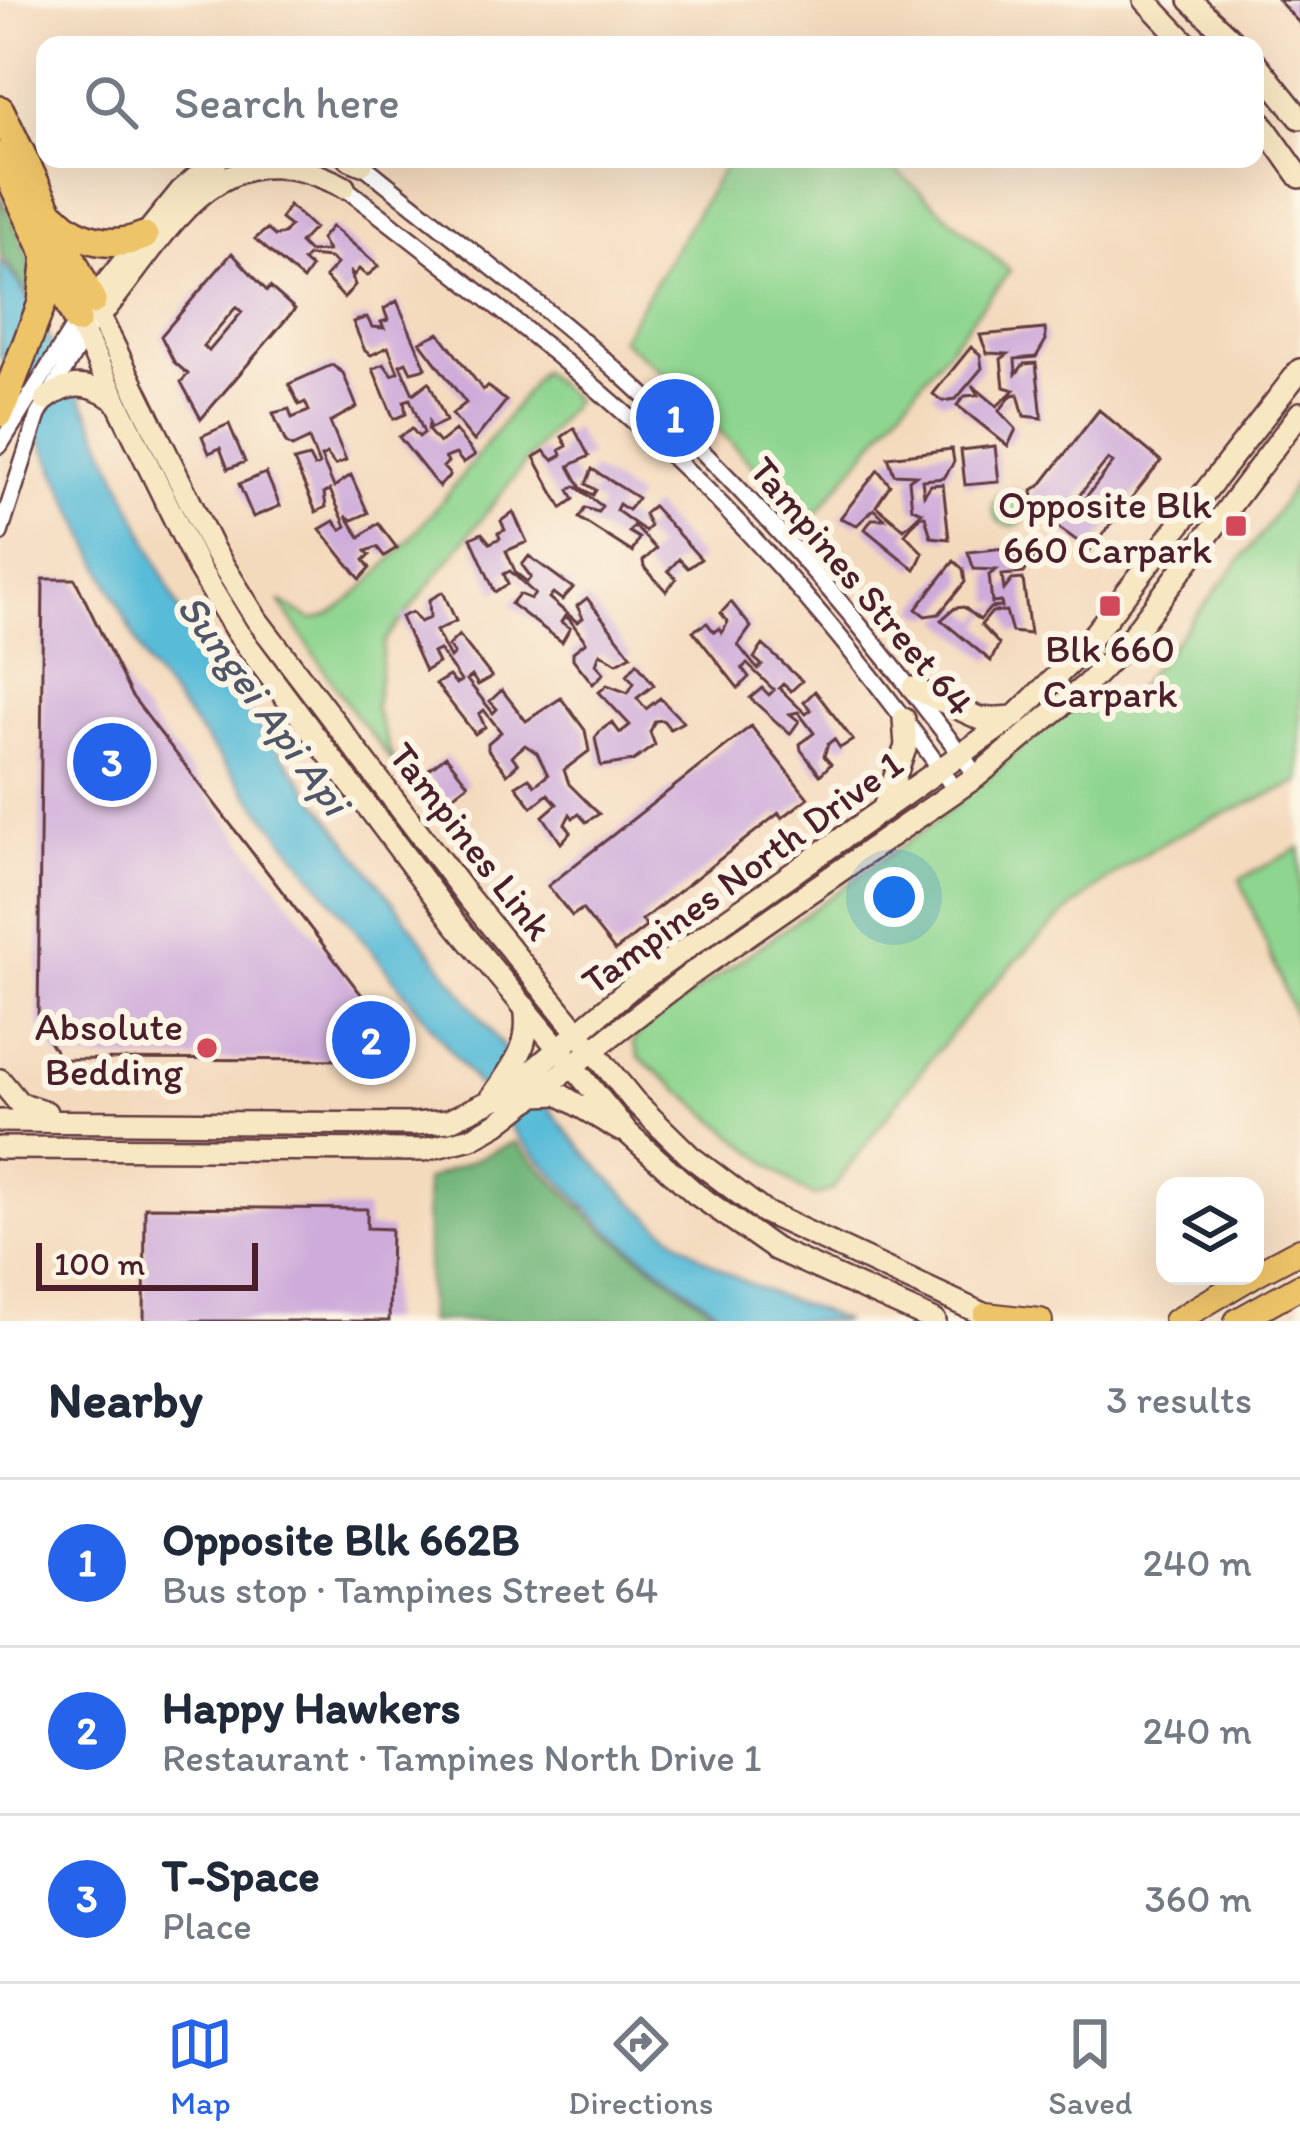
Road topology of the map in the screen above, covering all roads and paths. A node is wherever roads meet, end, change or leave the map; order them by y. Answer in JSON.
{"nodes":[{"id":1,"x":1145,"y":0,"type":"edge"},
{"id":2,"x":1190,"y":0,"type":"edge"},
{"id":3,"x":1179,"y":36,"type":"edge"},
{"id":4,"x":1228,"y":36,"type":"edge"},
{"id":5,"x":1264,"y":73,"type":"edge"},
{"id":6,"x":0,"y":110,"type":"edge"},
{"id":7,"x":1300,"y":118,"type":"edge"},
{"id":8,"x":1264,"y":127,"type":"edge"},
{"id":9,"x":0,"y":156,"type":"edge"},
{"id":10,"x":219,"y":168,"type":"edge"},
{"id":11,"x":308,"y":168,"type":"edge"},
{"id":12,"x":363,"y":168,"type":"edge"},
{"id":13,"x":1300,"y":177,"type":"edge"},
{"id":14,"x":344,"y":187,"type":"joint"},
{"id":15,"x":48,"y":210,"type":"junction"},
{"id":16,"x":144,"y":236,"type":"junction"},
{"id":17,"x":46,"y":253,"type":"junction"},
{"id":18,"x":82,"y":322,"type":"junction"},
{"id":19,"x":1300,"y":370,"type":"edge"},
{"id":20,"x":114,"y":399,"type":"junction"},
{"id":21,"x":45,"y":400,"type":"junction"},
{"id":22,"x":9,"y":406,"type":"edge"},
{"id":23,"x":1300,"y":412,"type":"edge"},
{"id":24,"x":0,"y":445,"type":"edge"},
{"id":25,"x":0,"y":533,"type":"edge"},
{"id":26,"x":230,"y":577,"type":"junction"},
{"id":27,"x":237,"y":632,"type":"junction"},
{"id":28,"x":913,"y":688,"type":"junction"},
{"id":29,"x":1014,"y":718,"type":"junction"},
{"id":30,"x":904,"y":719,"type":"junction"},
{"id":31,"x":961,"y":754,"type":"junction"},
{"id":32,"x":941,"y":771,"type":"junction"},
{"id":33,"x":977,"y":776,"type":"junction"},
{"id":34,"x":956,"y":791,"type":"junction"},
{"id":35,"x":882,"y":811,"type":"junction"},
{"id":36,"x":525,"y":1006,"type":"junction"},
{"id":37,"x":576,"y":1052,"type":"junction"},
{"id":38,"x":0,"y":1080,"type":"edge"},
{"id":39,"x":536,"y":1095,"type":"junction"},
{"id":40,"x":485,"y":1106,"type":"junction"},
{"id":41,"x":77,"y":1118,"type":"junction"},
{"id":42,"x":0,"y":1121,"type":"edge"},
{"id":43,"x":397,"y":1123,"type":"junction"},
{"id":44,"x":628,"y":1133,"type":"junction"},
{"id":45,"x":0,"y":1148,"type":"edge"},
{"id":46,"x":37,"y":1149,"type":"junction"},
{"id":47,"x":386,"y":1150,"type":"junction"},
{"id":48,"x":0,"y":1167,"type":"edge"},
{"id":49,"x":1300,"y":1250,"type":"edge"},
{"id":50,"x":1264,"y":1269,"type":"edge"},
{"id":51,"x":1236,"y":1285,"type":"edge"},
{"id":52,"x":1300,"y":1286,"type":"edge"},
{"id":53,"x":992,"y":1318,"type":"edge"},
{"id":54,"x":935,"y":1321,"type":"edge"},
{"id":55,"x":1040,"y":1321,"type":"edge"},
{"id":56,"x":1176,"y":1321,"type":"edge"},
{"id":57,"x":1238,"y":1321,"type":"edge"}],
"edges":[{"from":1,"to":3,"type":"street"},
{"from":2,"to":4,"type":"street"},
{"from":5,"to":7,"type":"street"},
{"from":6,"to":15,"type":"highway"},
{"from":8,"to":13,"type":"street"},
{"from":9,"to":17,"type":"highway"},
{"from":10,"to":16,"type":"street"},
{"from":10,"to":18,"type":"street"},
{"from":11,"to":14,"type":"street"},
{"from":12,"to":28,"type":"street","name":"Tampines Street 64"},
{"from":14,"to":30,"type":"street","name":"Tampines Street 64"},
{"from":15,"to":16,"type":"highway"},
{"from":15,"to":18,"type":"highway"},
{"from":16,"to":18,"type":"street"},
{"from":17,"to":18,"type":"highway"},
{"from":17,"to":22,"type":"highway"},
{"from":18,"to":20,"type":"street","name":"Tampines Link"},
{"from":18,"to":21,"type":"street"},
{"from":18,"to":22,"type":"street"},
{"from":18,"to":26,"type":"street","name":"Tampines Link"},
{"from":19,"to":29,"type":"street","name":"Tampines North Drive 1"},
{"from":20,"to":21,"type":"street"},
{"from":20,"to":27,"type":"street","name":"Tampines Link"},
{"from":21,"to":25,"type":"street"},
{"from":22,"to":24,"type":"street"},
{"from":23,"to":33,"type":"street","name":"Tampines North Drive 1"},
{"from":26,"to":27,"type":"street"},
{"from":26,"to":37,"type":"street","name":"Tampines Link"},
{"from":27,"to":36,"type":"street","name":"Tampines Link"},
{"from":28,"to":29,"type":"street"},
{"from":28,"to":31,"type":"street","name":"Tampines Street 64"},
{"from":29,"to":31,"type":"street","name":"Tampines North Drive 1"},
{"from":30,"to":32,"type":"street","name":"Tampines Street 64"},
{"from":30,"to":35,"type":"street"},
{"from":31,"to":32,"type":"street","name":"Tampines North Drive 1"},
{"from":31,"to":33,"type":"street","name":"Tampines Street 64"},
{"from":32,"to":34,"type":"street","name":"Tampines Street 64"},
{"from":32,"to":35,"type":"street","name":"Tampines North Drive 1"},
{"from":33,"to":34,"type":"street","name":"Tampines North Drive 1"},
{"from":34,"to":37,"type":"street","name":"Tampines North Drive 1"},
{"from":35,"to":37,"type":"street","name":"Tampines North Drive 1"},
{"from":36,"to":37,"type":"street","name":"Tampines Link"},
{"from":36,"to":40,"type":"street"},
{"from":37,"to":39,"type":"street","name":"Tampines North Drive 1"},
{"from":37,"to":40,"type":"street","name":"Tampines North Drive 1"},
{"from":37,"to":44,"type":"street","name":"Tampines Link"},
{"from":37,"to":53,"type":"street","name":"Tampines Link"},
{"from":38,"to":41,"type":"street"},
{"from":39,"to":44,"type":"street"},
{"from":39,"to":47,"type":"street","name":"Tampines North Drive 1"},
{"from":40,"to":43,"type":"street","name":"Tampines North Drive 1"},
{"from":41,"to":42,"type":"street","name":"Tampines North Drive 1"},
{"from":41,"to":43,"type":"street","name":"Tampines North Drive 1"},
{"from":43,"to":47,"type":"street"},
{"from":44,"to":54,"type":"street","name":"Tampines Link"},
{"from":45,"to":46,"type":"street","name":"Tampines North Drive 1"},
{"from":46,"to":47,"type":"street","name":"Tampines North Drive 1"},
{"from":46,"to":48,"type":"street"},
{"from":49,"to":50,"type":"main road"},
{"from":51,"to":56,"type":"main road"},
{"from":52,"to":57,"type":"main road"},
{"from":53,"to":55,"type":"main road"}]}
